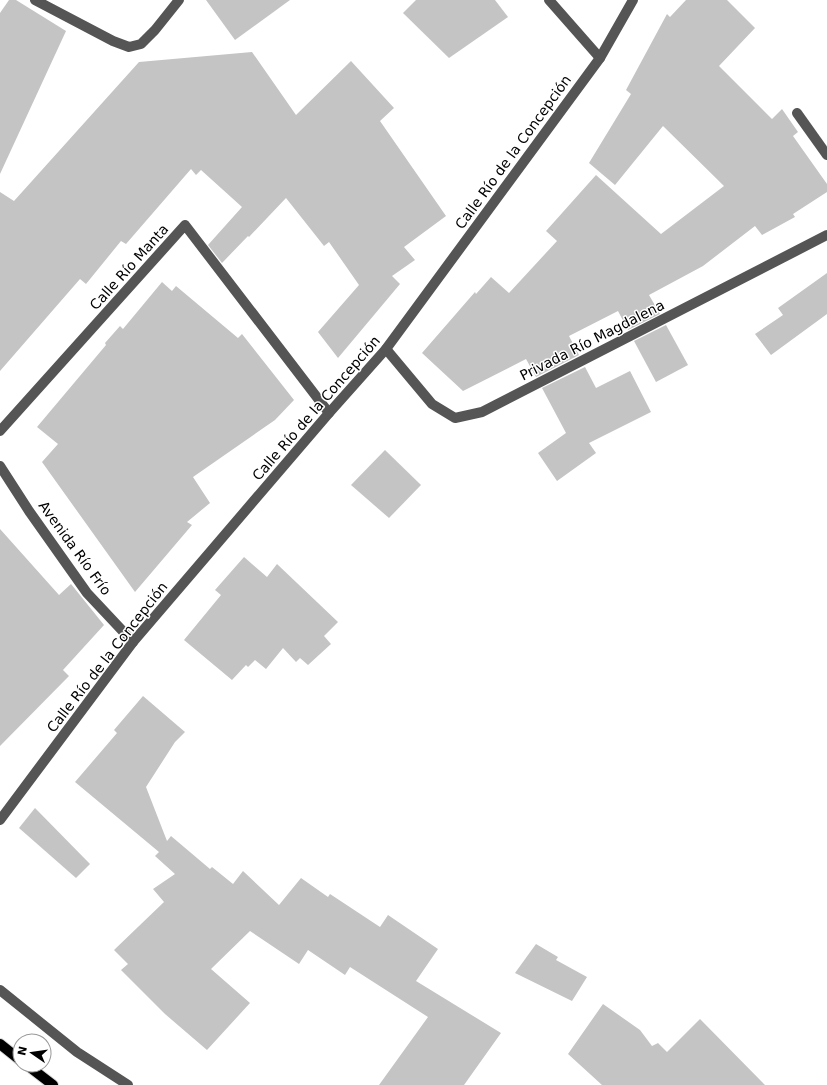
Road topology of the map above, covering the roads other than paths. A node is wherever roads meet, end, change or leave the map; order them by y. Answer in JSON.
{"nodes":[{"id":1,"x":35,"y":0,"type":"edge"},
{"id":2,"x":179,"y":0,"type":"edge"},
{"id":3,"x":549,"y":0,"type":"edge"},
{"id":4,"x":633,"y":0,"type":"edge"},
{"id":5,"x":600,"y":58,"type":"junction"},
{"id":6,"x":797,"y":113,"type":"dead end"},
{"id":7,"x":827,"y":155,"type":"edge"},
{"id":8,"x":827,"y":235,"type":"edge"},
{"id":9,"x":386,"y":349,"type":"junction"},
{"id":10,"x":329,"y":413,"type":"junction"},
{"id":11,"x":0,"y":431,"type":"edge"},
{"id":12,"x":0,"y":466,"type":"edge"},
{"id":13,"x":133,"y":642,"type":"junction"},
{"id":14,"x":0,"y":820,"type":"edge"},
{"id":15,"x":0,"y":990,"type":"edge"},
{"id":16,"x":0,"y":1044,"type":"edge"},
{"id":17,"x":12,"y":1054,"type":"edge"},
{"id":18,"x":37,"y":1073,"type":"edge"},
{"id":19,"x":53,"y":1085,"type":"edge"},
{"id":20,"x":128,"y":1085,"type":"edge"}],
"edges":[{"from":1,"to":2,"type":"street"},
{"from":3,"to":5,"type":"street"},
{"from":4,"to":5,"type":"street","name":"Calle Río de la Concepción"},
{"from":5,"to":9,"type":"street","name":"Calle Río de la Concepción"},
{"from":6,"to":7,"type":"street"},
{"from":8,"to":9,"type":"street","name":"Privada Río Magdalena"},
{"from":9,"to":10,"type":"street","name":"Calle Río de la Concepción"},
{"from":10,"to":11,"type":"street","name":"Calle Río Manta"},
{"from":10,"to":13,"type":"street","name":"Calle Río de la Concepción"},
{"from":12,"to":13,"type":"street","name":"Avenida Río Frío"},
{"from":13,"to":14,"type":"street","name":"Calle Río de la Concepción"},
{"from":15,"to":20,"type":"street"},
{"from":16,"to":17,"type":"main road"},
{"from":18,"to":19,"type":"main road"}]}
